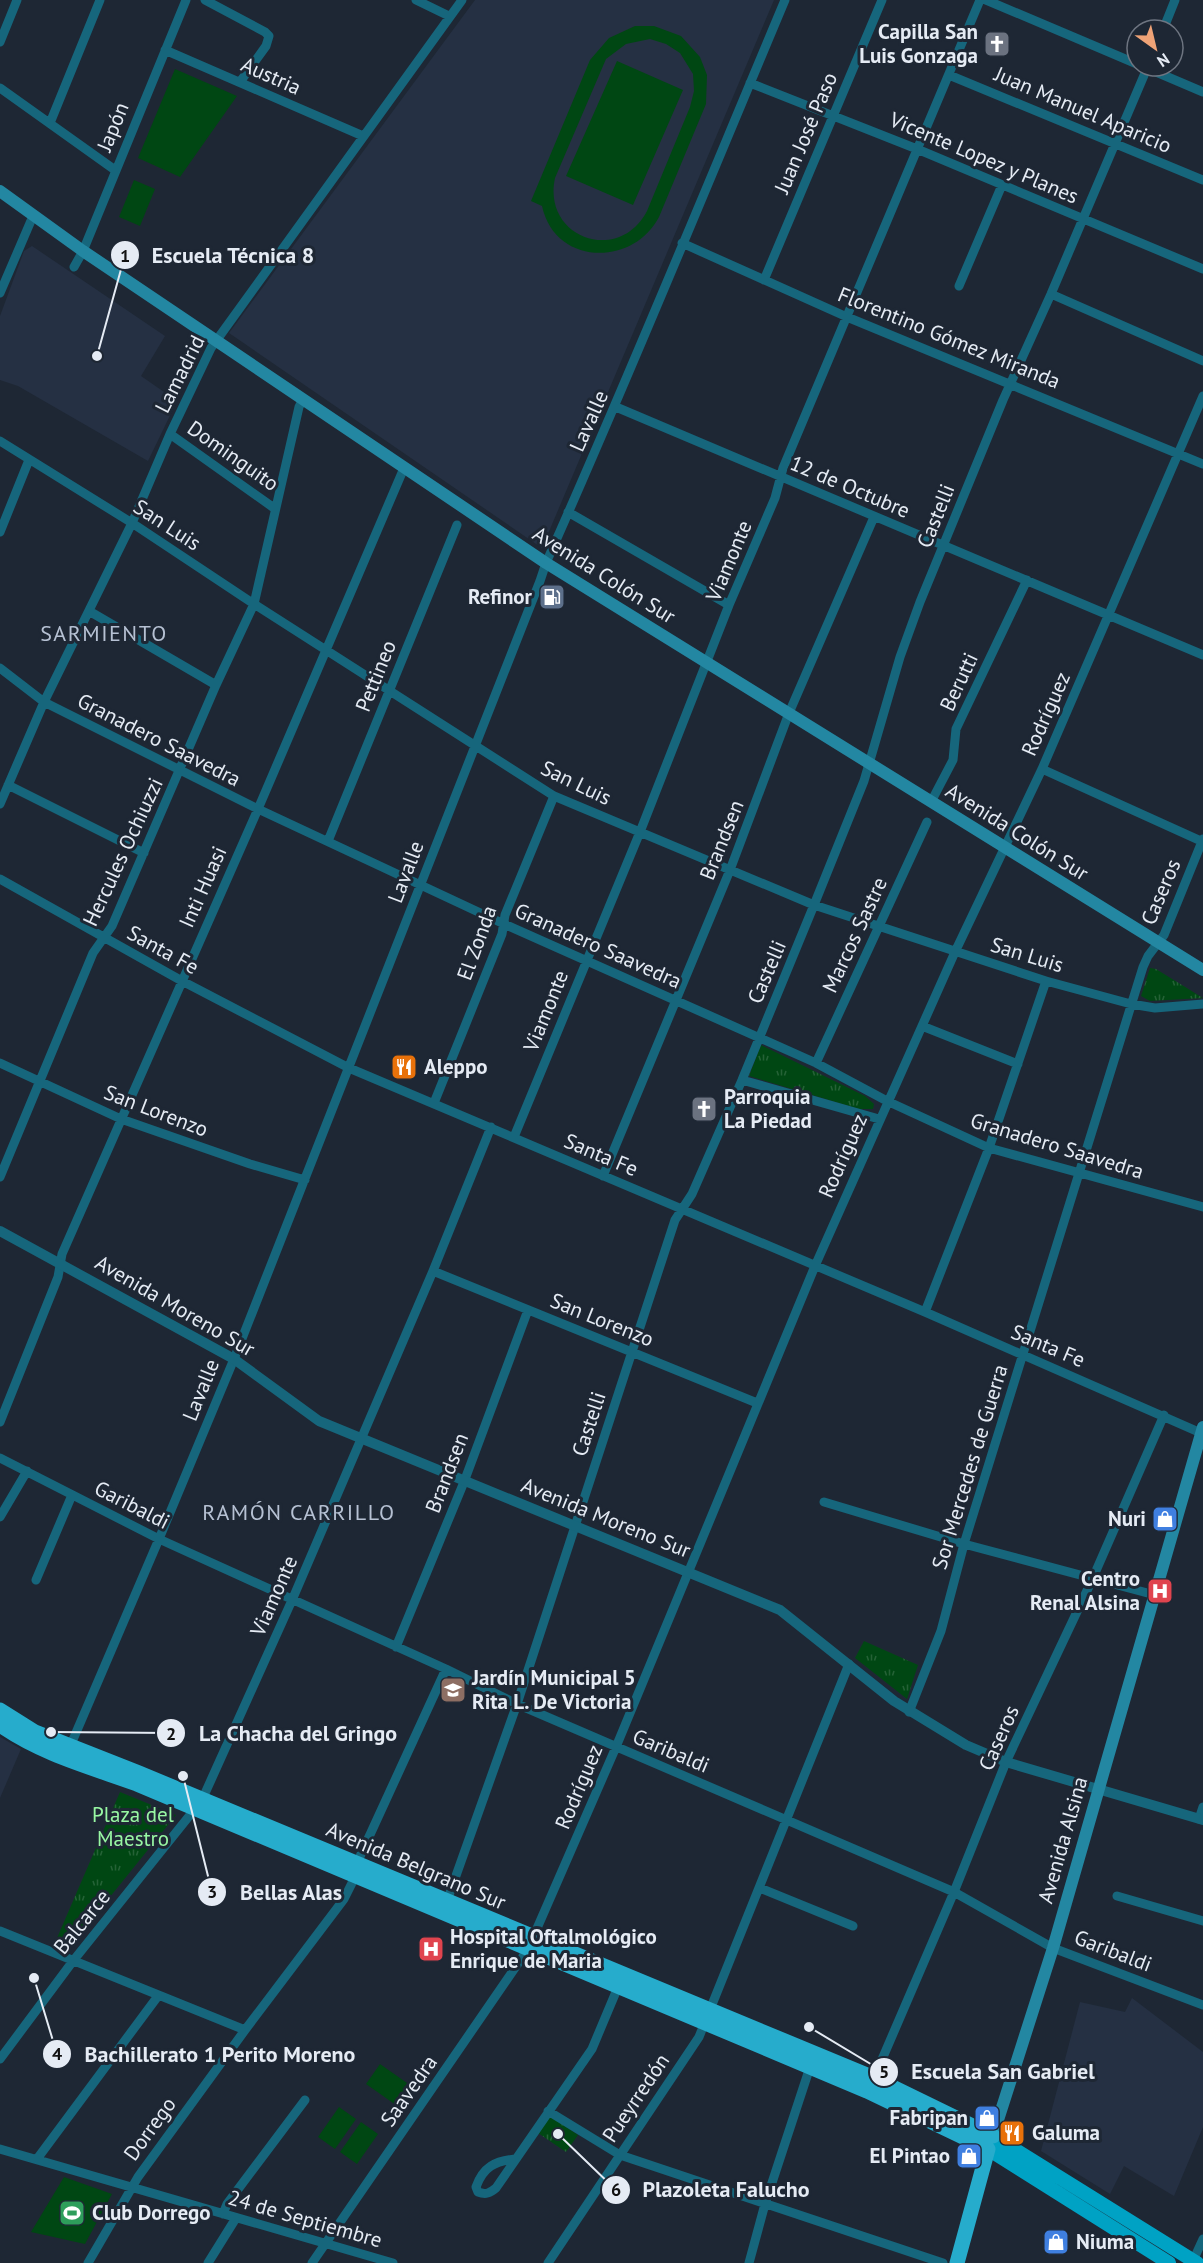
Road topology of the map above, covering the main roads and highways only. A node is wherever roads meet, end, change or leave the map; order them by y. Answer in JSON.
{"nodes":[{"id":1,"x":0,"y":191,"type":"edge"},
{"id":2,"x":1203,"y":970,"type":"edge"},
{"id":3,"x":1202,"y":1431,"type":"edge"},
{"id":4,"x":0,"y":1710,"type":"edge"},
{"id":5,"x":0,"y":1725,"type":"edge"},
{"id":6,"x":68,"y":1752,"type":"junction"},
{"id":7,"x":356,"y":1870,"type":"junction"},
{"id":8,"x":531,"y":1943,"type":"junction"},
{"id":9,"x":706,"y":2017,"type":"junction"},
{"id":10,"x":812,"y":2060,"type":"junction"},
{"id":11,"x":991,"y":2142,"type":"junction"},
{"id":12,"x":1194,"y":2262,"type":"edge"},
{"id":13,"x":957,"y":2263,"type":"edge"},
{"id":14,"x":1169,"y":2263,"type":"edge"}],
"edges":[{"from":1,"to":2,"type":"main road","name":"Avenida Colón Sur"},
{"from":3,"to":11,"type":"main road","name":"Avenida Alsina"},
{"from":4,"to":6,"type":"highway","name":"Avenida Belgrano Sur"},
{"from":5,"to":6,"type":"highway","name":"Avenida Belgrano Sur"},
{"from":6,"to":7,"type":"highway","name":"Avenida Belgrano Sur"},
{"from":7,"to":8,"type":"highway","name":"Avenida Belgrano Sur"},
{"from":7,"to":8,"type":"highway","name":"Avenida Belgrano Sur"},
{"from":8,"to":9,"type":"highway","name":"Avenida Belgrano Sur"},
{"from":8,"to":9,"type":"highway","name":"Avenida Belgrano Sur"},
{"from":9,"to":10,"type":"highway","name":"Avenida Belgrano Sur"},
{"from":10,"to":11,"type":"highway","name":"Avenida Belgrano Sur"},
{"from":10,"to":11,"type":"highway","name":"Avenida Belgrano Sur"},
{"from":11,"to":12,"type":"main road","name":"Avenida Belgrano Sur"},
{"from":11,"to":13,"type":"highway","name":"Avenida Alsina"},
{"from":11,"to":14,"type":"main road","name":"Avenida Belgrano Sur"}]}
